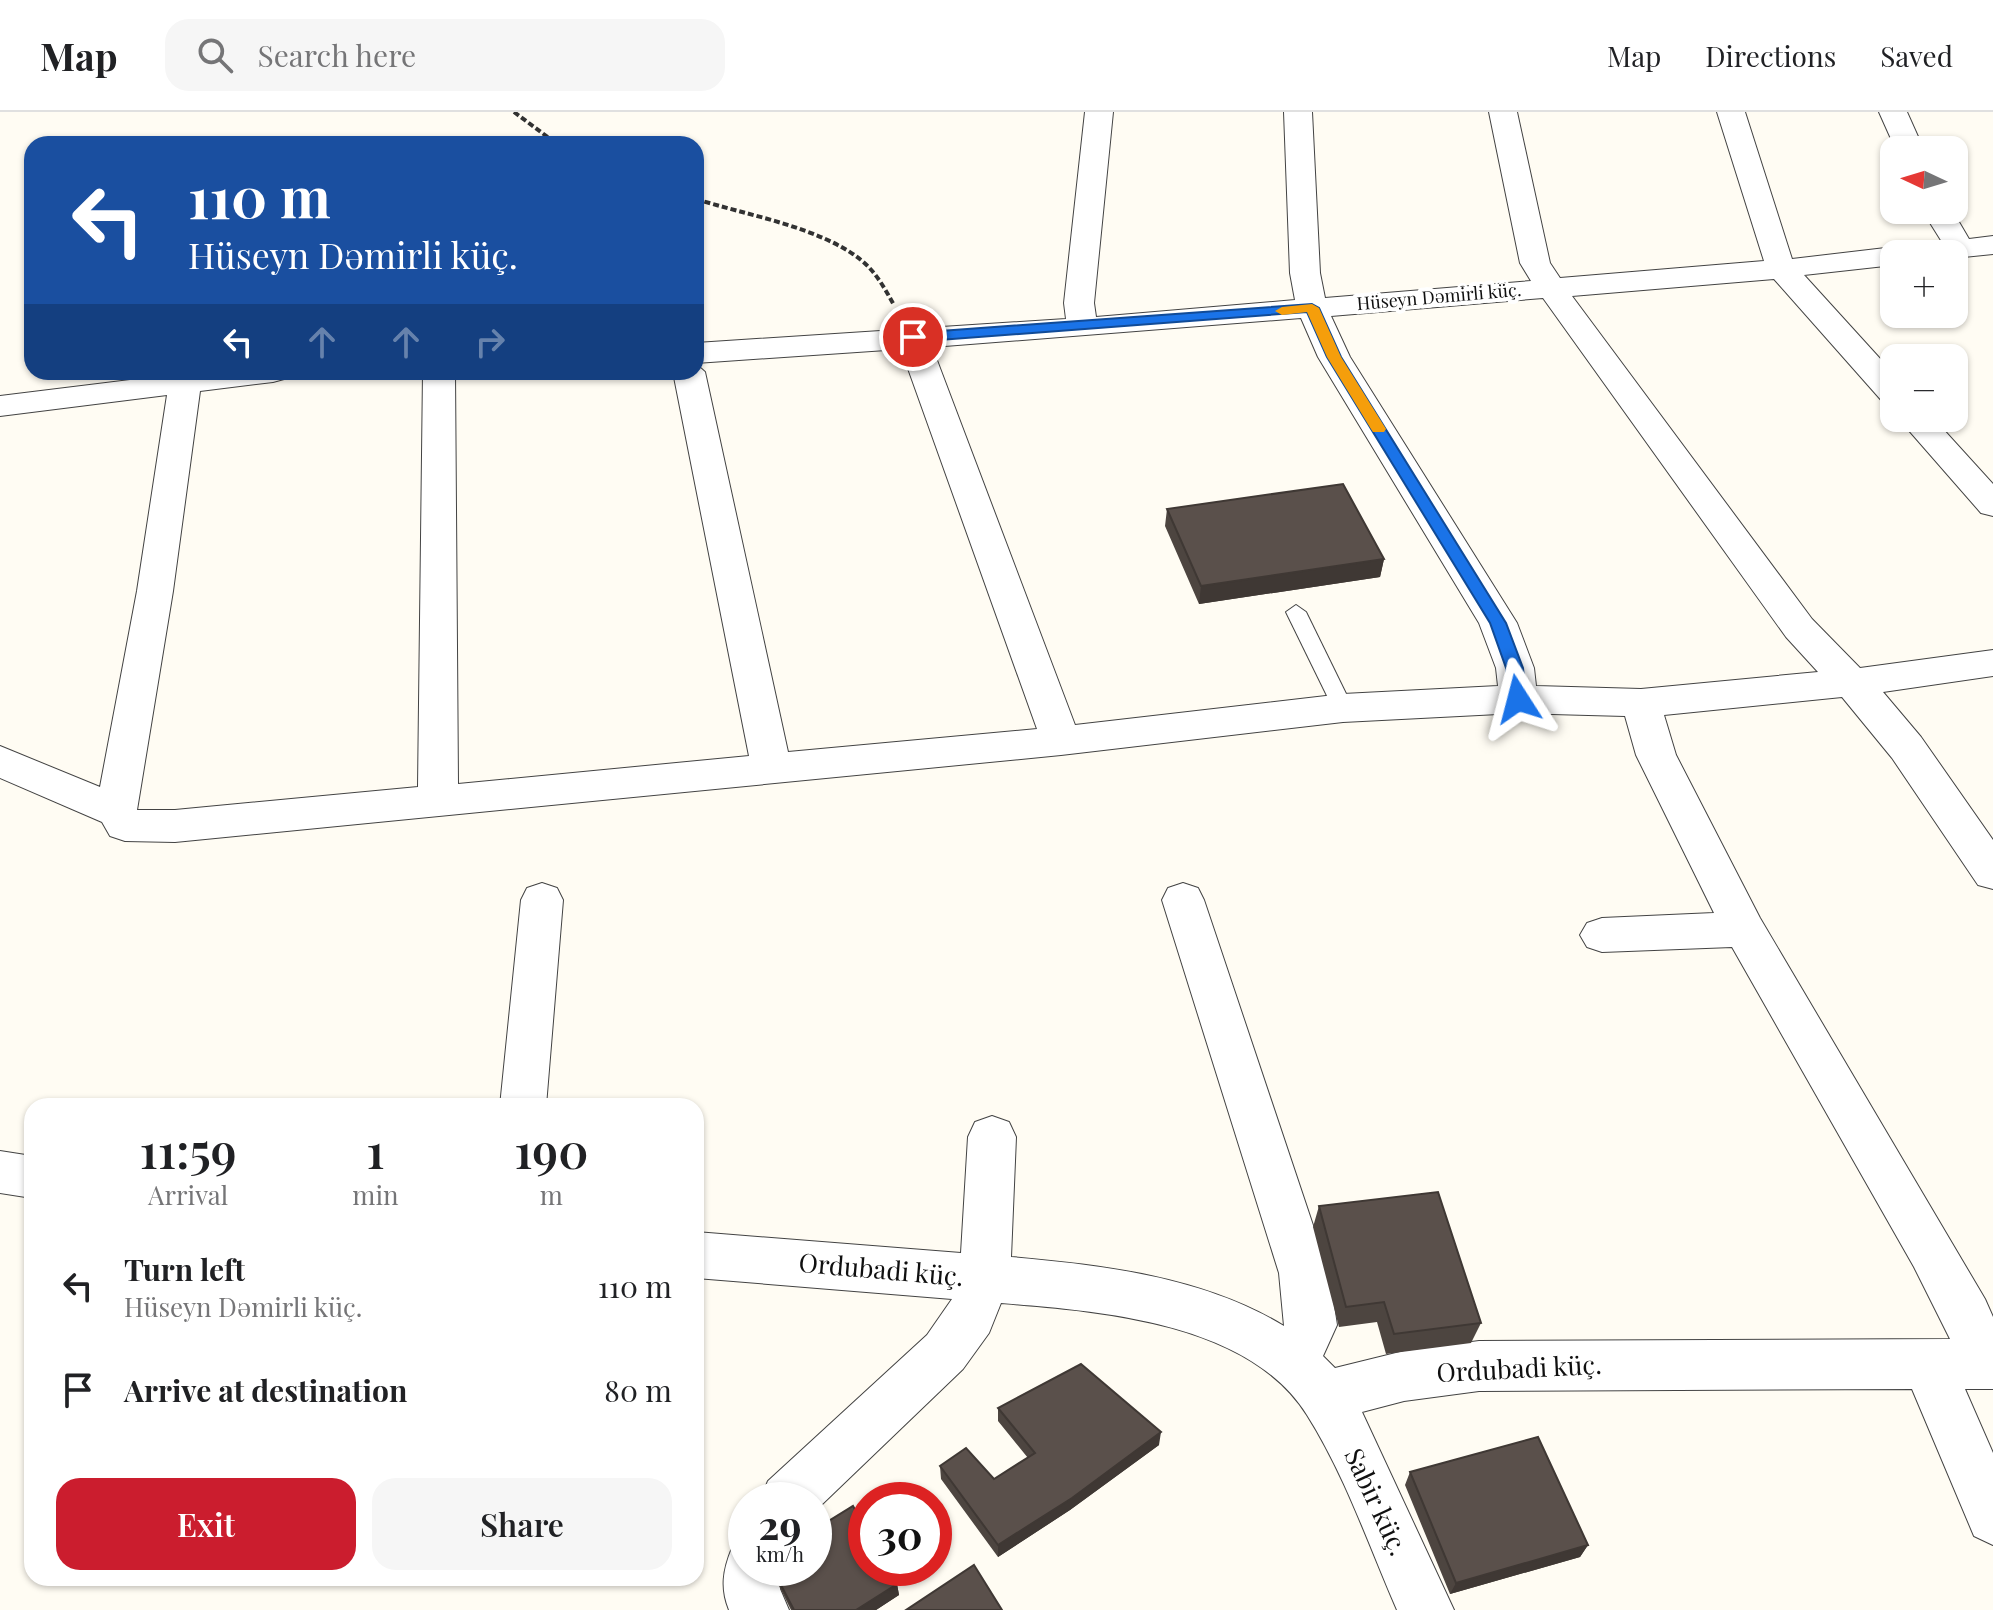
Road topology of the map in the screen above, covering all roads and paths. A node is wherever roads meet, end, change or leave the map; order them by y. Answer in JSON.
{"nodes":[{"id":1,"x":514,"y":112,"type":"edge"},
{"id":2,"x":1099,"y":112,"type":"edge"},
{"id":3,"x":1298,"y":112,"type":"edge"},
{"id":4,"x":1503,"y":112,"type":"edge"},
{"id":5,"x":1731,"y":112,"type":"edge"},
{"id":6,"x":1893,"y":112,"type":"edge"},
{"id":7,"x":546,"y":136,"type":"edge"},
{"id":8,"x":1904,"y":136,"type":"edge"},
{"id":9,"x":704,"y":202,"type":"edge"},
{"id":10,"x":1993,"y":245,"type":"edge"},
{"id":11,"x":1968,"y":248,"type":"edge"},
{"id":12,"x":1880,"y":258,"type":"edge"},
{"id":13,"x":1782,"y":269,"type":"junction"},
{"id":14,"x":1550,"y":287,"type":"junction"},
{"id":15,"x":1312,"y":308,"type":"junction"},
{"id":16,"x":1082,"y":325,"type":"junction"},
{"id":17,"x":913,"y":337,"type":"junction"},
{"id":18,"x":704,"y":352,"type":"edge"},
{"id":19,"x":1880,"y":378,"type":"edge"},
{"id":20,"x":209,"y":380,"type":"edge"},
{"id":21,"x":439,"y":380,"type":"edge"},
{"id":22,"x":691,"y":380,"type":"edge"},
{"id":23,"x":185,"y":383,"type":"junction"},
{"id":24,"x":0,"y":406,"type":"edge"},
{"id":25,"x":1928,"y":432,"type":"edge"},
{"id":26,"x":1993,"y":505,"type":"edge"},
{"id":27,"x":1296,"y":612,"type":"dead end"},
{"id":28,"x":1993,"y":663,"type":"edge"},
{"id":29,"x":1849,"y":683,"type":"junction"},
{"id":30,"x":1518,"y":699,"type":"junction"},
{"id":31,"x":1641,"y":703,"type":"junction"},
{"id":32,"x":1343,"y":708,"type":"junction"},
{"id":33,"x":1061,"y":741,"type":"junction"},
{"id":34,"x":0,"y":761,"type":"edge"},
{"id":35,"x":772,"y":770,"type":"junction"},
{"id":36,"x":438,"y":801,"type":"junction"},
{"id":37,"x":116,"y":811,"type":"junction"},
{"id":38,"x":1990,"y":864,"type":"edge"},
{"id":39,"x":542,"y":900,"type":"dead end"},
{"id":40,"x":1183,"y":900,"type":"dead end"},
{"id":41,"x":1744,"y":929,"type":"junction"},
{"id":42,"x":1602,"y":935,"type":"dead end"},
{"id":43,"x":524,"y":1098,"type":"edge"},
{"id":44,"x":992,"y":1137,"type":"dead end"},
{"id":45,"x":0,"y":1172,"type":"edge"},
{"id":46,"x":24,"y":1176,"type":"edge"},
{"id":47,"x":704,"y":1256,"type":"edge"},
{"id":48,"x":985,"y":1278,"type":"junction"},
{"id":49,"x":1928,"y":1364,"type":"junction"},
{"id":50,"x":1990,"y":1364,"type":"edge"},
{"id":51,"x":1310,"y":1378,"type":"junction"},
{"id":52,"x":806,"y":1482,"type":"edge"},
{"id":53,"x":1993,"y":1517,"type":"edge"},
{"id":54,"x":1426,"y":1610,"type":"edge"}],
"edges":[{"from":1,"to":7,"type":"path"},
{"from":2,"to":16,"type":"street"},
{"from":3,"to":15,"type":"street"},
{"from":4,"to":14,"type":"street"},
{"from":5,"to":13,"type":"street"},
{"from":6,"to":8,"type":"street"},
{"from":9,"to":17,"type":"path"},
{"from":10,"to":11,"type":"street"},
{"from":12,"to":13,"type":"street","name":"Hüseyn Dəmirli küç."},
{"from":13,"to":14,"type":"street","name":"Hüseyn Dəmirli küç."},
{"from":13,"to":19,"type":"street"},
{"from":14,"to":15,"type":"street","name":"Hüseyn Dəmirli küç."},
{"from":14,"to":29,"type":"street"},
{"from":15,"to":16,"type":"street","name":"Hüseyn Dəmirli küç."},
{"from":15,"to":30,"type":"street"},
{"from":16,"to":17,"type":"street","name":"Hüseyn Dəmirli küç."},
{"from":17,"to":18,"type":"street","name":"Hüseyn Dəmirli küç."},
{"from":17,"to":33,"type":"street"},
{"from":20,"to":23,"type":"street"},
{"from":21,"to":36,"type":"street"},
{"from":22,"to":35,"type":"street"},
{"from":23,"to":24,"type":"street"},
{"from":23,"to":37,"type":"street"},
{"from":25,"to":26,"type":"street"},
{"from":27,"to":32,"type":"lane"},
{"from":28,"to":29,"type":"street"},
{"from":29,"to":31,"type":"street"},
{"from":29,"to":38,"type":"street"},
{"from":30,"to":31,"type":"street"},
{"from":30,"to":32,"type":"street"},
{"from":31,"to":41,"type":"street"},
{"from":32,"to":33,"type":"street"},
{"from":33,"to":35,"type":"street"},
{"from":34,"to":37,"type":"street"},
{"from":35,"to":36,"type":"street"},
{"from":36,"to":37,"type":"street"},
{"from":39,"to":43,"type":"street"},
{"from":40,"to":51,"type":"street"},
{"from":41,"to":42,"type":"street"},
{"from":41,"to":50,"type":"street"},
{"from":44,"to":48,"type":"street"},
{"from":45,"to":46,"type":"street"},
{"from":47,"to":48,"type":"street","name":"Ordubadi küç."},
{"from":48,"to":51,"type":"street","name":"Ordubadi küç."},
{"from":48,"to":52,"type":"street"},
{"from":49,"to":50,"type":"street","name":"Ordubadi küç."},
{"from":49,"to":51,"type":"street","name":"Ordubadi küç."},
{"from":49,"to":53,"type":"street"},
{"from":51,"to":54,"type":"street","name":"Sabir küç."}]}
